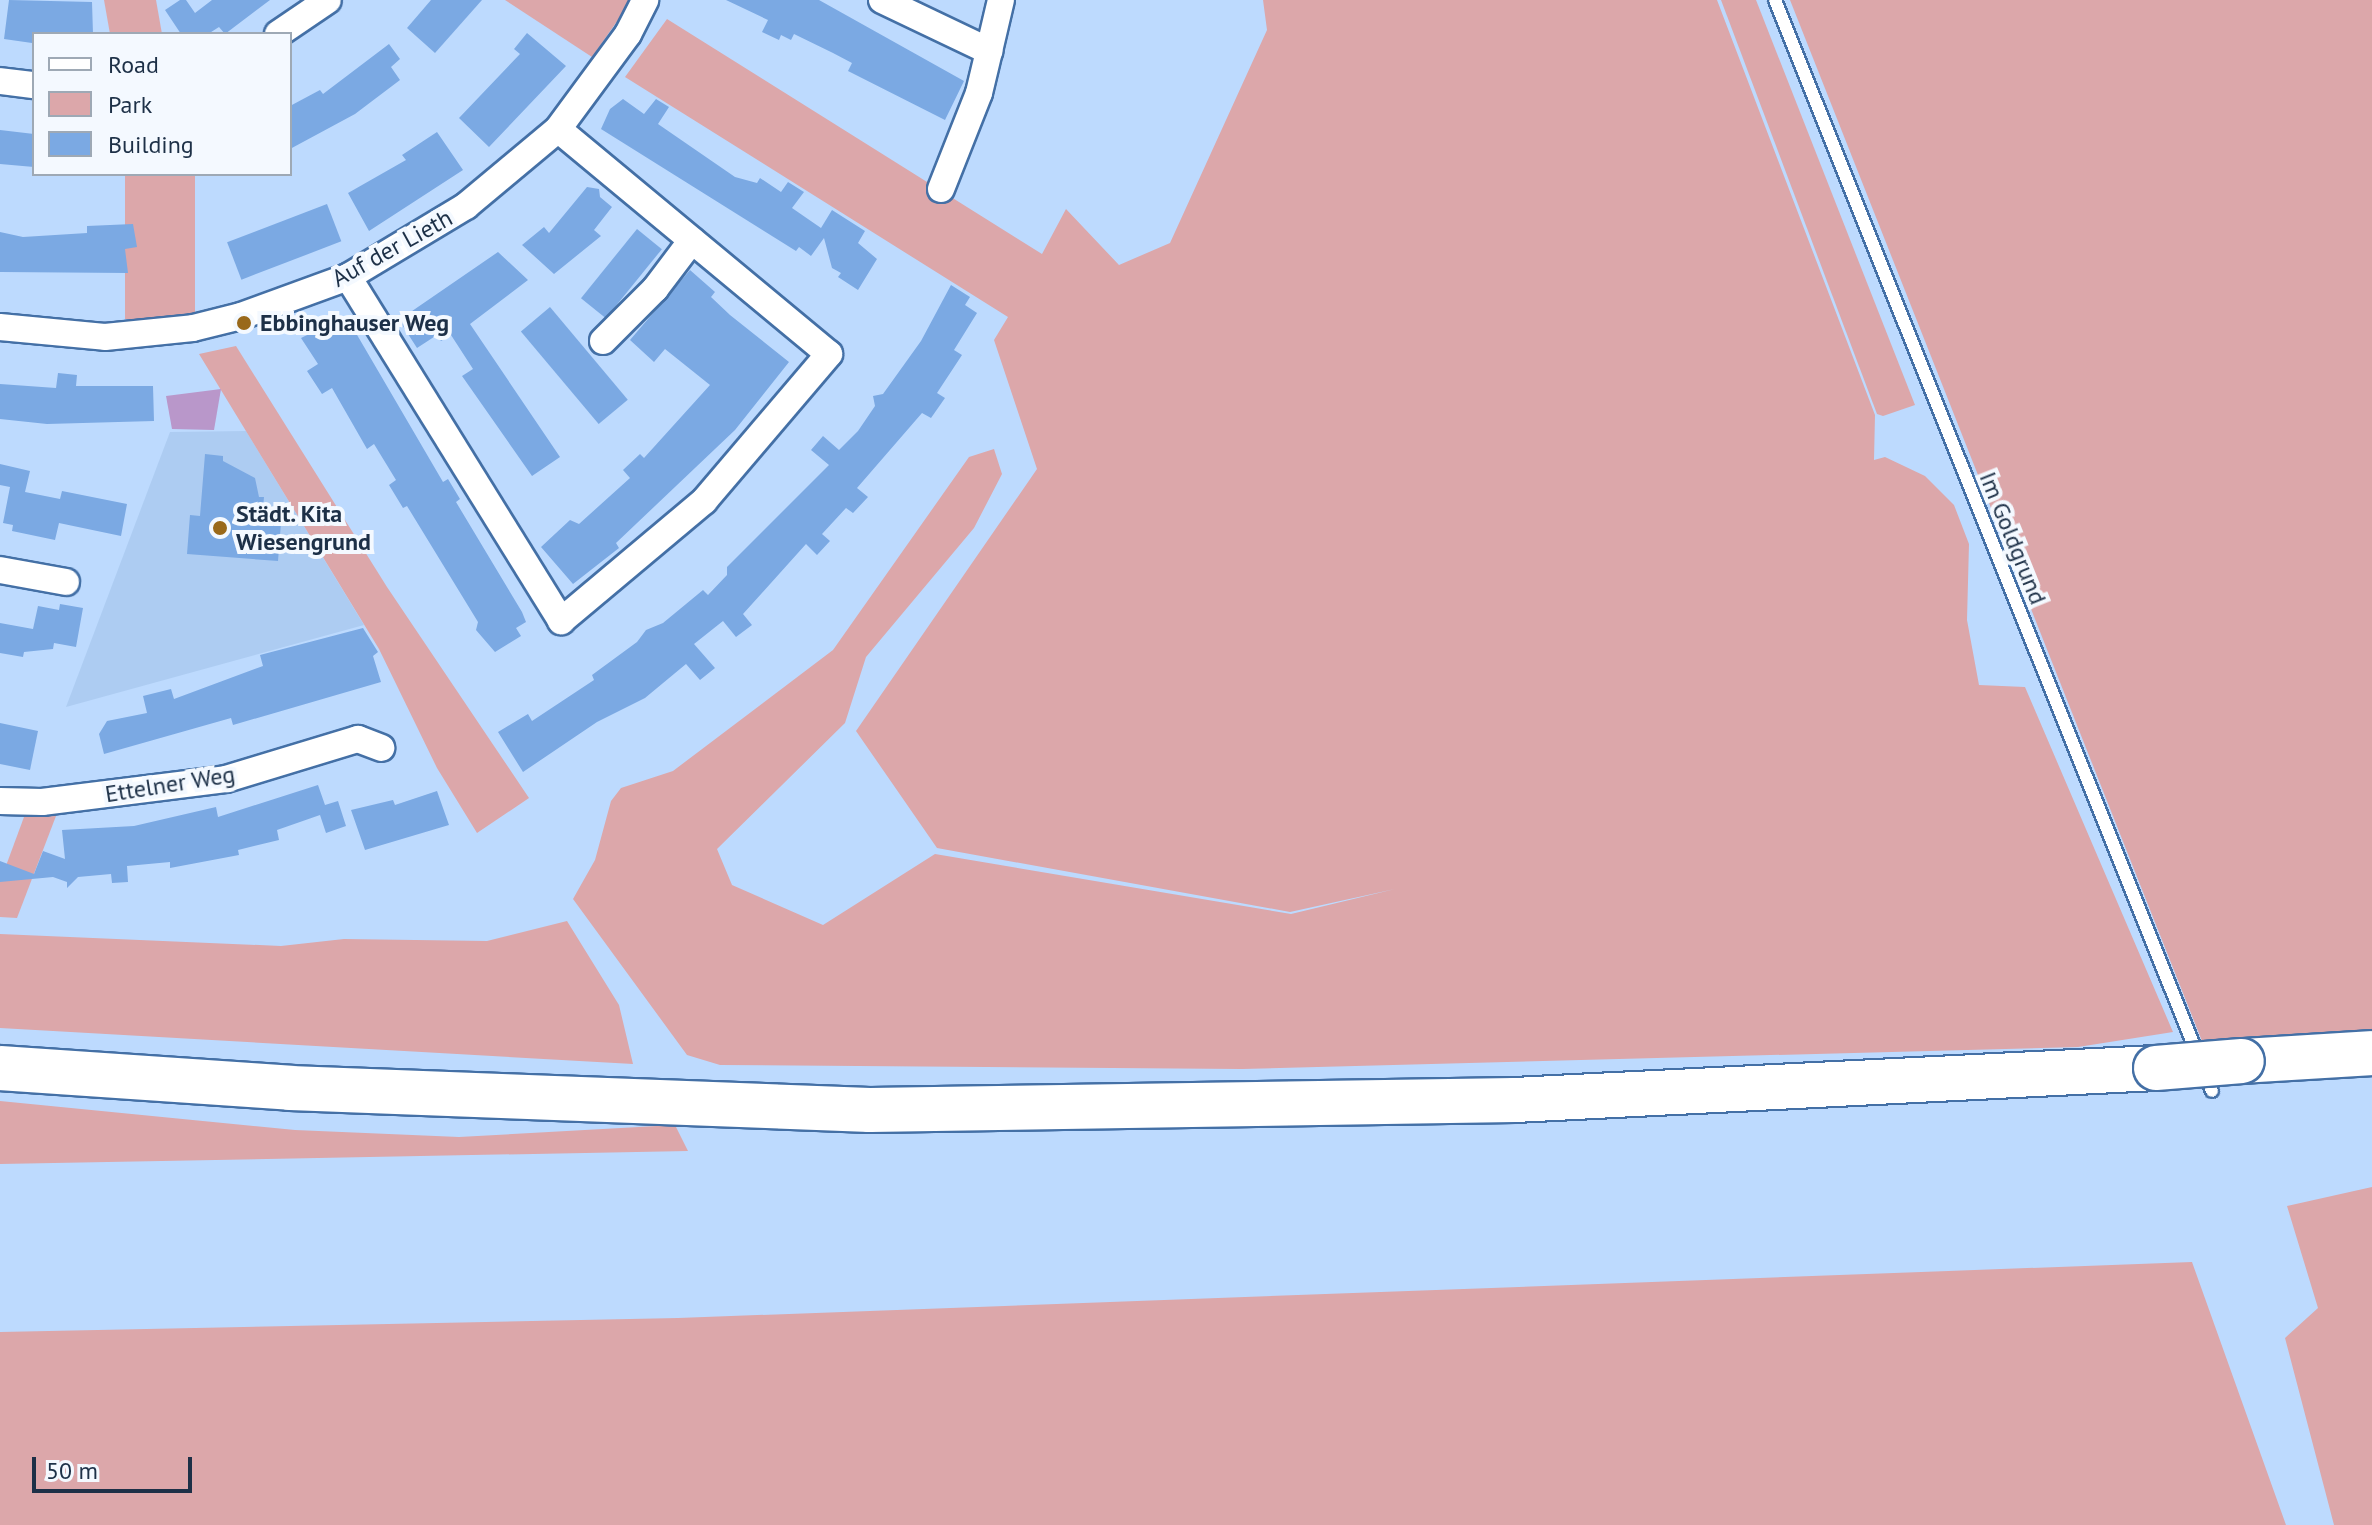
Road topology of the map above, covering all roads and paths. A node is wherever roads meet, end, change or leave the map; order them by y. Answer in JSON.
{"nodes":[{"id":1,"x":328,"y":0,"type":"edge"},
{"id":2,"x":645,"y":0,"type":"edge"},
{"id":3,"x":882,"y":0,"type":"edge"},
{"id":4,"x":1001,"y":0,"type":"edge"},
{"id":5,"x":1775,"y":0,"type":"edge"},
{"id":6,"x":281,"y":32,"type":"edge"},
{"id":7,"x":989,"y":51,"type":"junction"},
{"id":8,"x":0,"y":81,"type":"edge"},
{"id":9,"x":32,"y":85,"type":"edge"},
{"id":10,"x":558,"y":129,"type":"junction"},
{"id":11,"x":941,"y":189,"type":"dead end"},
{"id":12,"x":692,"y":240,"type":"junction"},
{"id":13,"x":348,"y":277,"type":"junction"},
{"id":14,"x":0,"y":327,"type":"edge"},
{"id":15,"x":603,"y":341,"type":"dead end"},
{"id":16,"x":0,"y":570,"type":"edge"},
{"id":17,"x":66,"y":582,"type":"dead end"},
{"id":18,"x":381,"y":748,"type":"dead end"},
{"id":19,"x":0,"y":801,"type":"edge"},
{"id":20,"x":2372,"y":1053,"type":"edge"},
{"id":21,"x":0,"y":1068,"type":"edge"},
{"id":22,"x":2227,"y":1076,"type":"junction"}],
"edges":[{"from":1,"to":6,"type":"street"},
{"from":2,"to":10,"type":"street","name":"Auf der Lieth"},
{"from":3,"to":7,"type":"street"},
{"from":4,"to":7,"type":"street"},
{"from":5,"to":22,"type":"lane","name":"Im Goldgrund"},
{"from":7,"to":11,"type":"street"},
{"from":8,"to":9,"type":"street"},
{"from":10,"to":12,"type":"street"},
{"from":10,"to":13,"type":"street","name":"Auf der Lieth"},
{"from":12,"to":13,"type":"street"},
{"from":12,"to":15,"type":"street"},
{"from":13,"to":14,"type":"street","name":"Auf der Lieth"},
{"from":16,"to":17,"type":"street"},
{"from":18,"to":19,"type":"street","name":"Ettelner Weg"},
{"from":20,"to":22,"type":"highway"},
{"from":21,"to":22,"type":"highway","bridge":true}]}
